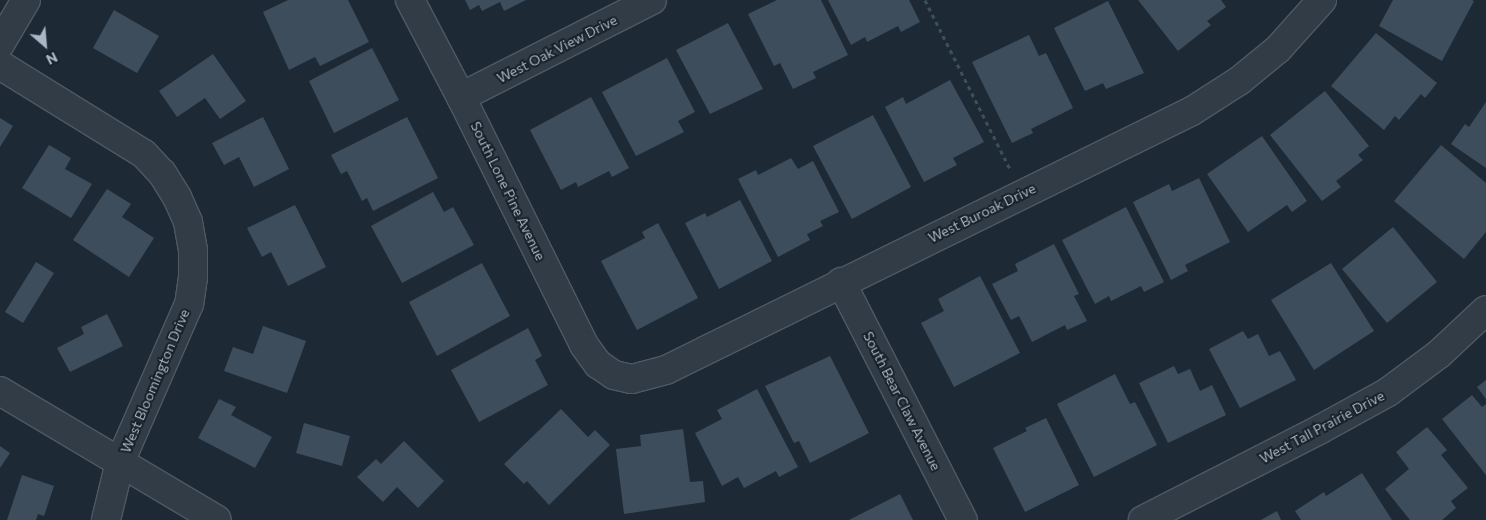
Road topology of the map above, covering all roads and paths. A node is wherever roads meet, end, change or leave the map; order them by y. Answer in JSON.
{"nodes":[{"id":1,"x":26,"y":0,"type":"edge"},
{"id":2,"x":410,"y":0,"type":"edge"},
{"id":3,"x":652,"y":0,"type":"edge"},
{"id":4,"x":925,"y":0,"type":"edge"},
{"id":5,"x":1322,"y":0,"type":"edge"},
{"id":6,"x":0,"y":44,"type":"edge"},
{"id":7,"x":0,"y":65,"type":"edge"},
{"id":8,"x":461,"y":97,"type":"junction"},
{"id":9,"x":1010,"y":169,"type":"dead end"},
{"id":10,"x":842,"y":282,"type":"junction"},
{"id":11,"x":1486,"y":310,"type":"edge"},
{"id":12,"x":614,"y":375,"type":"joint"},
{"id":13,"x":0,"y":390,"type":"edge"},
{"id":14,"x":120,"y":462,"type":"junction"},
{"id":15,"x":106,"y":520,"type":"edge"},
{"id":16,"x":217,"y":520,"type":"edge"},
{"id":17,"x":963,"y":520,"type":"edge"},
{"id":18,"x":1143,"y":520,"type":"edge"}],
"edges":[{"from":1,"to":6,"type":"street"},
{"from":2,"to":8,"type":"street","name":"South Lone Pine Avenue"},
{"from":3,"to":8,"type":"street","name":"West Oak View Drive"},
{"from":4,"to":9,"type":"path"},
{"from":5,"to":10,"type":"street","name":"West Buroak Drive"},
{"from":7,"to":14,"type":"street","name":"West Bloomington Drive"},
{"from":8,"to":12,"type":"street","name":"South Lone Pine Avenue"},
{"from":10,"to":12,"type":"street","name":"West Buroak Drive"},
{"from":10,"to":17,"type":"street","name":"South Bear Claw Avenue"},
{"from":11,"to":18,"type":"street","name":"West Tall Prairie Drive"},
{"from":13,"to":14,"type":"street"},
{"from":14,"to":15,"type":"street","name":"West Bloomington Drive"},
{"from":14,"to":16,"type":"street"}]}
